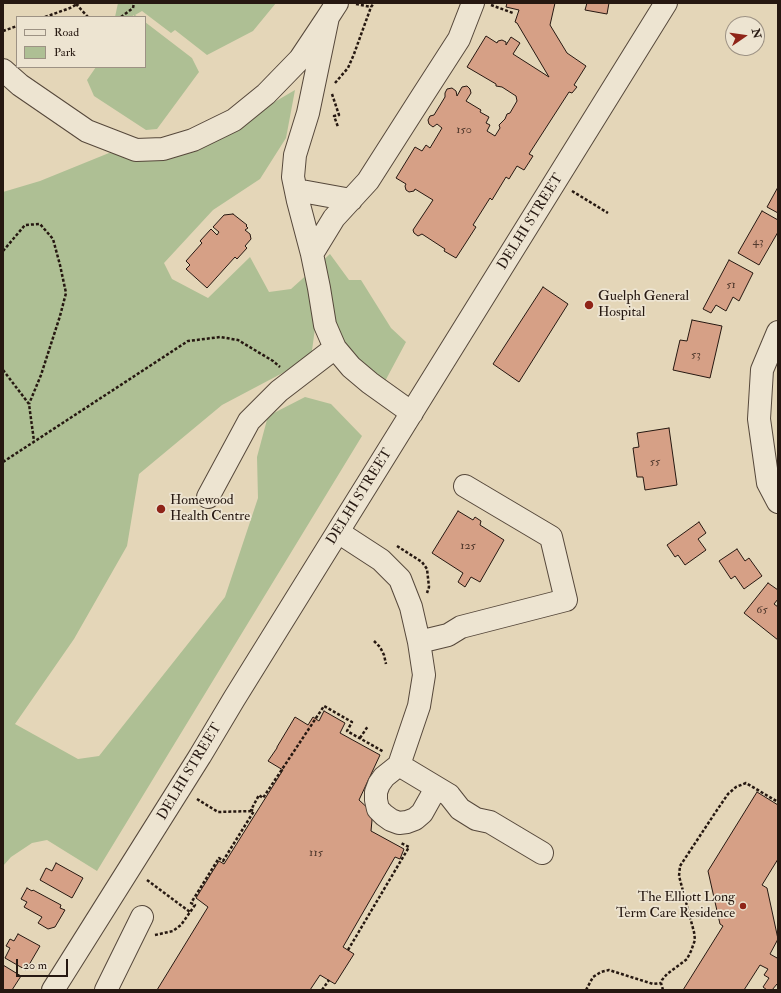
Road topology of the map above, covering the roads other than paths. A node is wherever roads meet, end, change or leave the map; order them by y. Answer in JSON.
{"nodes":[{"id":1,"x":473,"y":3,"type":"edge"},
{"id":2,"x":666,"y":3,"type":"edge"},
{"id":3,"x":332,"y":10,"type":"edge"},
{"id":4,"x":3,"y":70,"type":"edge"},
{"id":5,"x":296,"y":190,"type":"junction"},
{"id":6,"x":351,"y":200,"type":"junction"},
{"id":7,"x":312,"y":254,"type":"junction"},
{"id":8,"x":778,"y":332,"type":"edge"},
{"id":9,"x":335,"y":348,"type":"junction"},
{"id":10,"x":412,"y":413,"type":"junction"},
{"id":11,"x":465,"y":486,"type":"dead end"},
{"id":12,"x":208,"y":497,"type":"dead end"},
{"id":13,"x":778,"y":502,"type":"edge"},
{"id":14,"x":338,"y":532,"type":"junction"},
{"id":15,"x":418,"y":637,"type":"junction"},
{"id":16,"x":394,"y":760,"type":"junction"},
{"id":17,"x":442,"y":792,"type":"junction"},
{"id":18,"x":542,"y":853,"type":"dead end"},
{"id":19,"x":142,"y":917,"type":"dead end"},
{"id":20,"x":53,"y":990,"type":"edge"},
{"id":21,"x":106,"y":990,"type":"edge"}],
"edges":[{"from":1,"to":6,"type":"street"},
{"from":2,"to":10,"type":"street","name":"DELHI STREET"},
{"from":3,"to":4,"type":"street"},
{"from":3,"to":5,"type":"street"},
{"from":5,"to":6,"type":"street"},
{"from":5,"to":7,"type":"street"},
{"from":6,"to":7,"type":"street"},
{"from":7,"to":9,"type":"street"},
{"from":8,"to":13,"type":"street"},
{"from":9,"to":10,"type":"street"},
{"from":9,"to":12,"type":"street"},
{"from":10,"to":14,"type":"street","name":"DELHI STREET"},
{"from":11,"to":15,"type":"street"},
{"from":14,"to":15,"type":"street"},
{"from":14,"to":20,"type":"street","name":"DELHI STREET"},
{"from":15,"to":16,"type":"street"},
{"from":16,"to":17,"type":"street"},
{"from":16,"to":17,"type":"street"},
{"from":17,"to":18,"type":"street"},
{"from":19,"to":21,"type":"street"}]}
